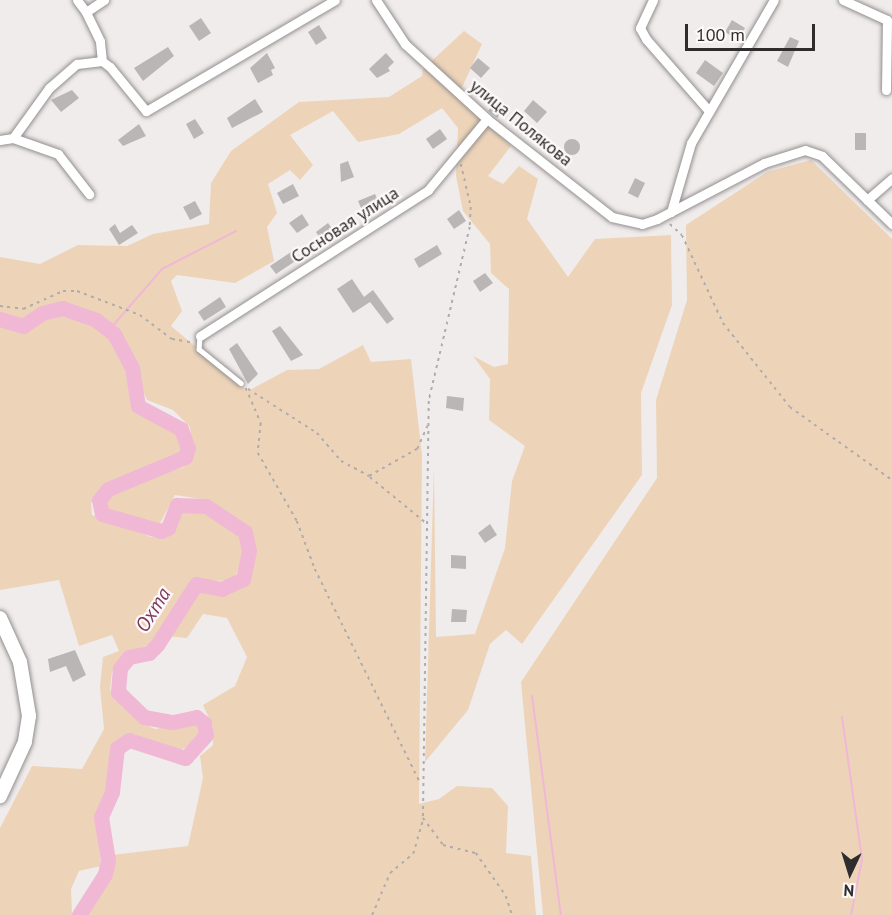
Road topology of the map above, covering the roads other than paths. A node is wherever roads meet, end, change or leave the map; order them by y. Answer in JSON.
{"nodes":[{"id":1,"x":77,"y":0,"type":"edge"},
{"id":2,"x":104,"y":0,"type":"edge"},
{"id":3,"x":335,"y":0,"type":"edge"},
{"id":4,"x":376,"y":0,"type":"edge"},
{"id":5,"x":653,"y":0,"type":"edge"},
{"id":6,"x":774,"y":0,"type":"edge"},
{"id":7,"x":843,"y":0,"type":"edge"},
{"id":8,"x":86,"y":12,"type":"junction"},
{"id":9,"x":102,"y":62,"type":"junction"},
{"id":10,"x":886,"y":90,"type":"dead end"},
{"id":11,"x":709,"y":111,"type":"junction"},
{"id":12,"x":487,"y":119,"type":"junction"},
{"id":13,"x":13,"y":138,"type":"junction"},
{"id":14,"x":0,"y":140,"type":"edge"},
{"id":15,"x":892,"y":178,"type":"edge"},
{"id":16,"x":89,"y":194,"type":"dead end"},
{"id":17,"x":867,"y":200,"type":"junction"},
{"id":18,"x":671,"y":212,"type":"junction"},
{"id":19,"x":892,"y":224,"type":"edge"},
{"id":20,"x":199,"y":340,"type":"joint"},
{"id":21,"x":241,"y":382,"type":"road end"},
{"id":22,"x":0,"y":618,"type":"edge"},
{"id":23,"x":4,"y":777,"type":"edge"},
{"id":24,"x":0,"y":796,"type":"edge"}],
"edges":[{"from":1,"to":8,"type":"street"},
{"from":2,"to":8,"type":"street"},
{"from":3,"to":9,"type":"street"},
{"from":4,"to":12,"type":"street","name":"улица Полякова"},
{"from":5,"to":11,"type":"street"},
{"from":6,"to":11,"type":"street"},
{"from":7,"to":10,"type":"street"},
{"from":8,"to":9,"type":"street"},
{"from":9,"to":13,"type":"street"},
{"from":11,"to":18,"type":"street"},
{"from":12,"to":18,"type":"street","name":"улица Полякова"},
{"from":12,"to":20,"type":"street","name":"Сосновая улица"},
{"from":13,"to":14,"type":"street"},
{"from":13,"to":16,"type":"street"},
{"from":15,"to":17,"type":"street"},
{"from":17,"to":18,"type":"street","name":"улица Полякова"},
{"from":17,"to":19,"type":"street","name":"улица Полякова"},
{"from":20,"to":21,"type":"lane"},
{"from":22,"to":23,"type":"main road"},
{"from":23,"to":24,"type":"main road"}]}
